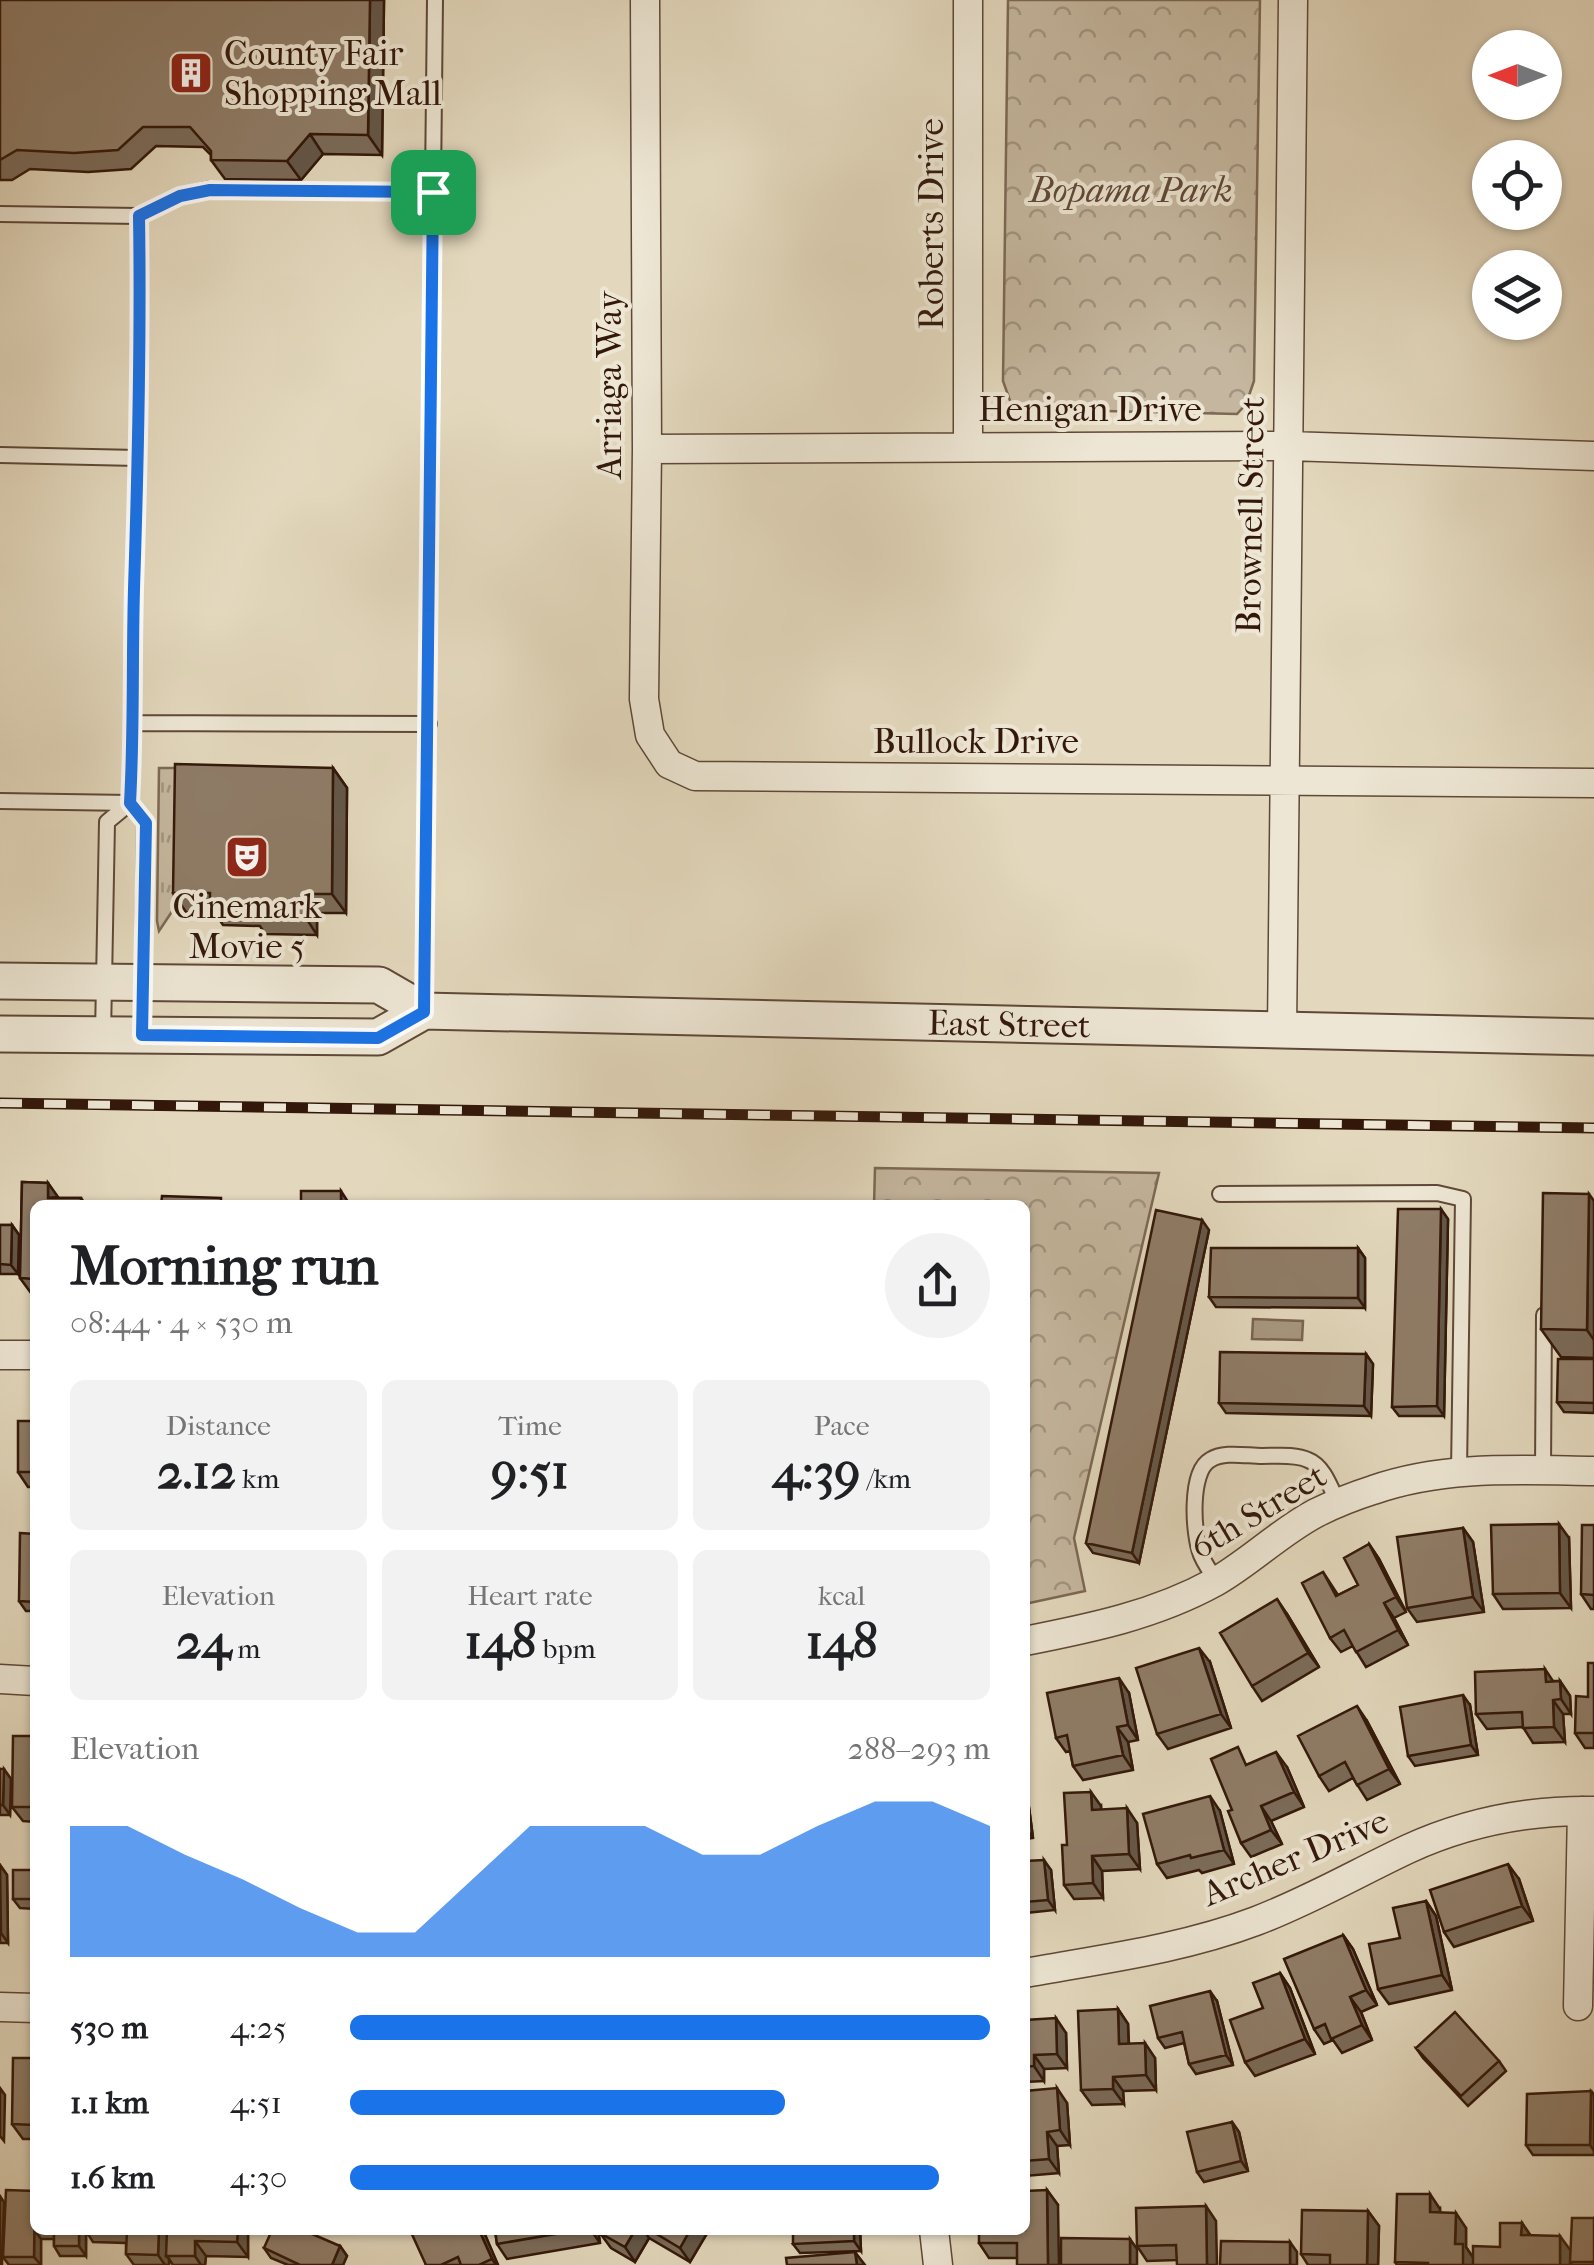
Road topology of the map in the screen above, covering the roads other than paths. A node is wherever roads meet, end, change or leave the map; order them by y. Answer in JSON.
{"nodes":[{"id":1,"x":435,"y":0,"type":"edge"},
{"id":2,"x":645,"y":0,"type":"edge"},
{"id":3,"x":968,"y":0,"type":"edge"},
{"id":4,"x":1293,"y":0,"type":"edge"},
{"id":5,"x":433,"y":192,"type":"junction"},
{"id":6,"x":0,"y":214,"type":"edge"},
{"id":7,"x":139,"y":216,"type":"junction"},
{"id":8,"x":1288,"y":446,"type":"junction"},
{"id":9,"x":968,"y":447,"type":"junction"},
{"id":10,"x":646,"y":449,"type":"junction"},
{"id":11,"x":0,"y":456,"type":"edge"},
{"id":12,"x":1594,"y":456,"type":"edge"},
{"id":13,"x":138,"y":458,"type":"junction"},
{"id":14,"x":133,"y":723,"type":"junction"},
{"id":15,"x":429,"y":724,"type":"junction"},
{"id":16,"x":669,"y":764,"type":"joint"},
{"id":17,"x":1284,"y":781,"type":"junction"},
{"id":18,"x":1594,"y":783,"type":"edge"},
{"id":19,"x":0,"y":800,"type":"edge"},
{"id":20,"x":130,"y":803,"type":"junction"},
{"id":21,"x":0,"y":981,"type":"edge"},
{"id":22,"x":104,"y":982,"type":"junction"},
{"id":23,"x":143,"y":982,"type":"junction"},
{"id":24,"x":424,"y":1012,"type":"junction"},
{"id":25,"x":1282,"y":1030,"type":"junction"},
{"id":26,"x":0,"y":1034,"type":"edge"},
{"id":27,"x":104,"y":1034,"type":"junction"},
{"id":28,"x":142,"y":1035,"type":"junction"},
{"id":29,"x":1594,"y":1038,"type":"edge"},
{"id":30,"x":1220,"y":1194,"type":"dead end"},
{"id":31,"x":1544,"y":1302,"type":"edge"},
{"id":32,"x":0,"y":1355,"type":"edge"},
{"id":33,"x":30,"y":1355,"type":"edge"},
{"id":34,"x":1543,"y":1470,"type":"junction"},
{"id":35,"x":1459,"y":1471,"type":"junction"},
{"id":36,"x":1594,"y":1471,"type":"edge"},
{"id":37,"x":1338,"y":1503,"type":"junction"},
{"id":38,"x":1217,"y":1581,"type":"junction"},
{"id":39,"x":1030,"y":1641,"type":"edge"},
{"id":40,"x":0,"y":1680,"type":"edge"},
{"id":41,"x":30,"y":1681,"type":"edge"},
{"id":42,"x":1588,"y":1811,"type":"edge"},
{"id":43,"x":1030,"y":1972,"type":"edge"},
{"id":44,"x":1578,"y":2006,"type":"dead end"},
{"id":45,"x":0,"y":2007,"type":"edge"},
{"id":46,"x":30,"y":2008,"type":"edge"},
{"id":47,"x":935,"y":2235,"type":"edge"},
{"id":48,"x":938,"y":2265,"type":"edge"}],
"edges":[{"from":1,"to":5,"type":"lane"},
{"from":2,"to":10,"type":"street","name":"Arriaga Way"},
{"from":3,"to":9,"type":"street","name":"Roberts Drive"},
{"from":4,"to":8,"type":"street","name":"Brownell Street"},
{"from":5,"to":7,"type":"lane"},
{"from":5,"to":15,"type":"lane"},
{"from":6,"to":7,"type":"lane"},
{"from":7,"to":13,"type":"lane"},
{"from":8,"to":9,"type":"street","name":"Henigan Drive"},
{"from":8,"to":12,"type":"street","name":"Henigan Drive"},
{"from":8,"to":17,"type":"street","name":"Brownell Street"},
{"from":9,"to":10,"type":"street","name":"Henigan Drive"},
{"from":10,"to":16,"type":"street","name":"Arriaga Way"},
{"from":11,"to":13,"type":"lane"},
{"from":13,"to":14,"type":"lane"},
{"from":14,"to":15,"type":"lane"},
{"from":14,"to":20,"type":"lane"},
{"from":15,"to":24,"type":"lane"},
{"from":16,"to":17,"type":"street","name":"Bullock Drive"},
{"from":17,"to":18,"type":"street","name":"Bullock Drive"},
{"from":17,"to":25,"type":"street","name":"Brownell Street"},
{"from":19,"to":20,"type":"lane"},
{"from":20,"to":22,"type":"lane"},
{"from":20,"to":23,"type":"lane"},
{"from":21,"to":22,"type":"street","name":"East Street"},
{"from":22,"to":23,"type":"street","name":"East Street"},
{"from":22,"to":27,"type":"lane"},
{"from":23,"to":24,"type":"street","name":"East Street"},
{"from":23,"to":28,"type":"lane"},
{"from":24,"to":25,"type":"street","name":"East Street"},
{"from":24,"to":28,"type":"street"},
{"from":25,"to":29,"type":"street","name":"East Street"},
{"from":26,"to":27,"type":"street"},
{"from":27,"to":28,"type":"street"},
{"from":30,"to":35,"type":"lane"},
{"from":31,"to":34,"type":"lane"},
{"from":32,"to":33,"type":"street"},
{"from":34,"to":35,"type":"street","name":"6th Street"},
{"from":34,"to":36,"type":"street","name":"6th Street"},
{"from":35,"to":37,"type":"street","name":"6th Street"},
{"from":37,"to":38,"type":"street","name":"6th Street"},
{"from":37,"to":38,"type":"lane"},
{"from":38,"to":39,"type":"street","name":"6th Street"},
{"from":40,"to":41,"type":"street"},
{"from":42,"to":43,"type":"street","name":"Archer Drive"},
{"from":42,"to":44,"type":"street"},
{"from":45,"to":46,"type":"street"},
{"from":47,"to":48,"type":"street"}]}
